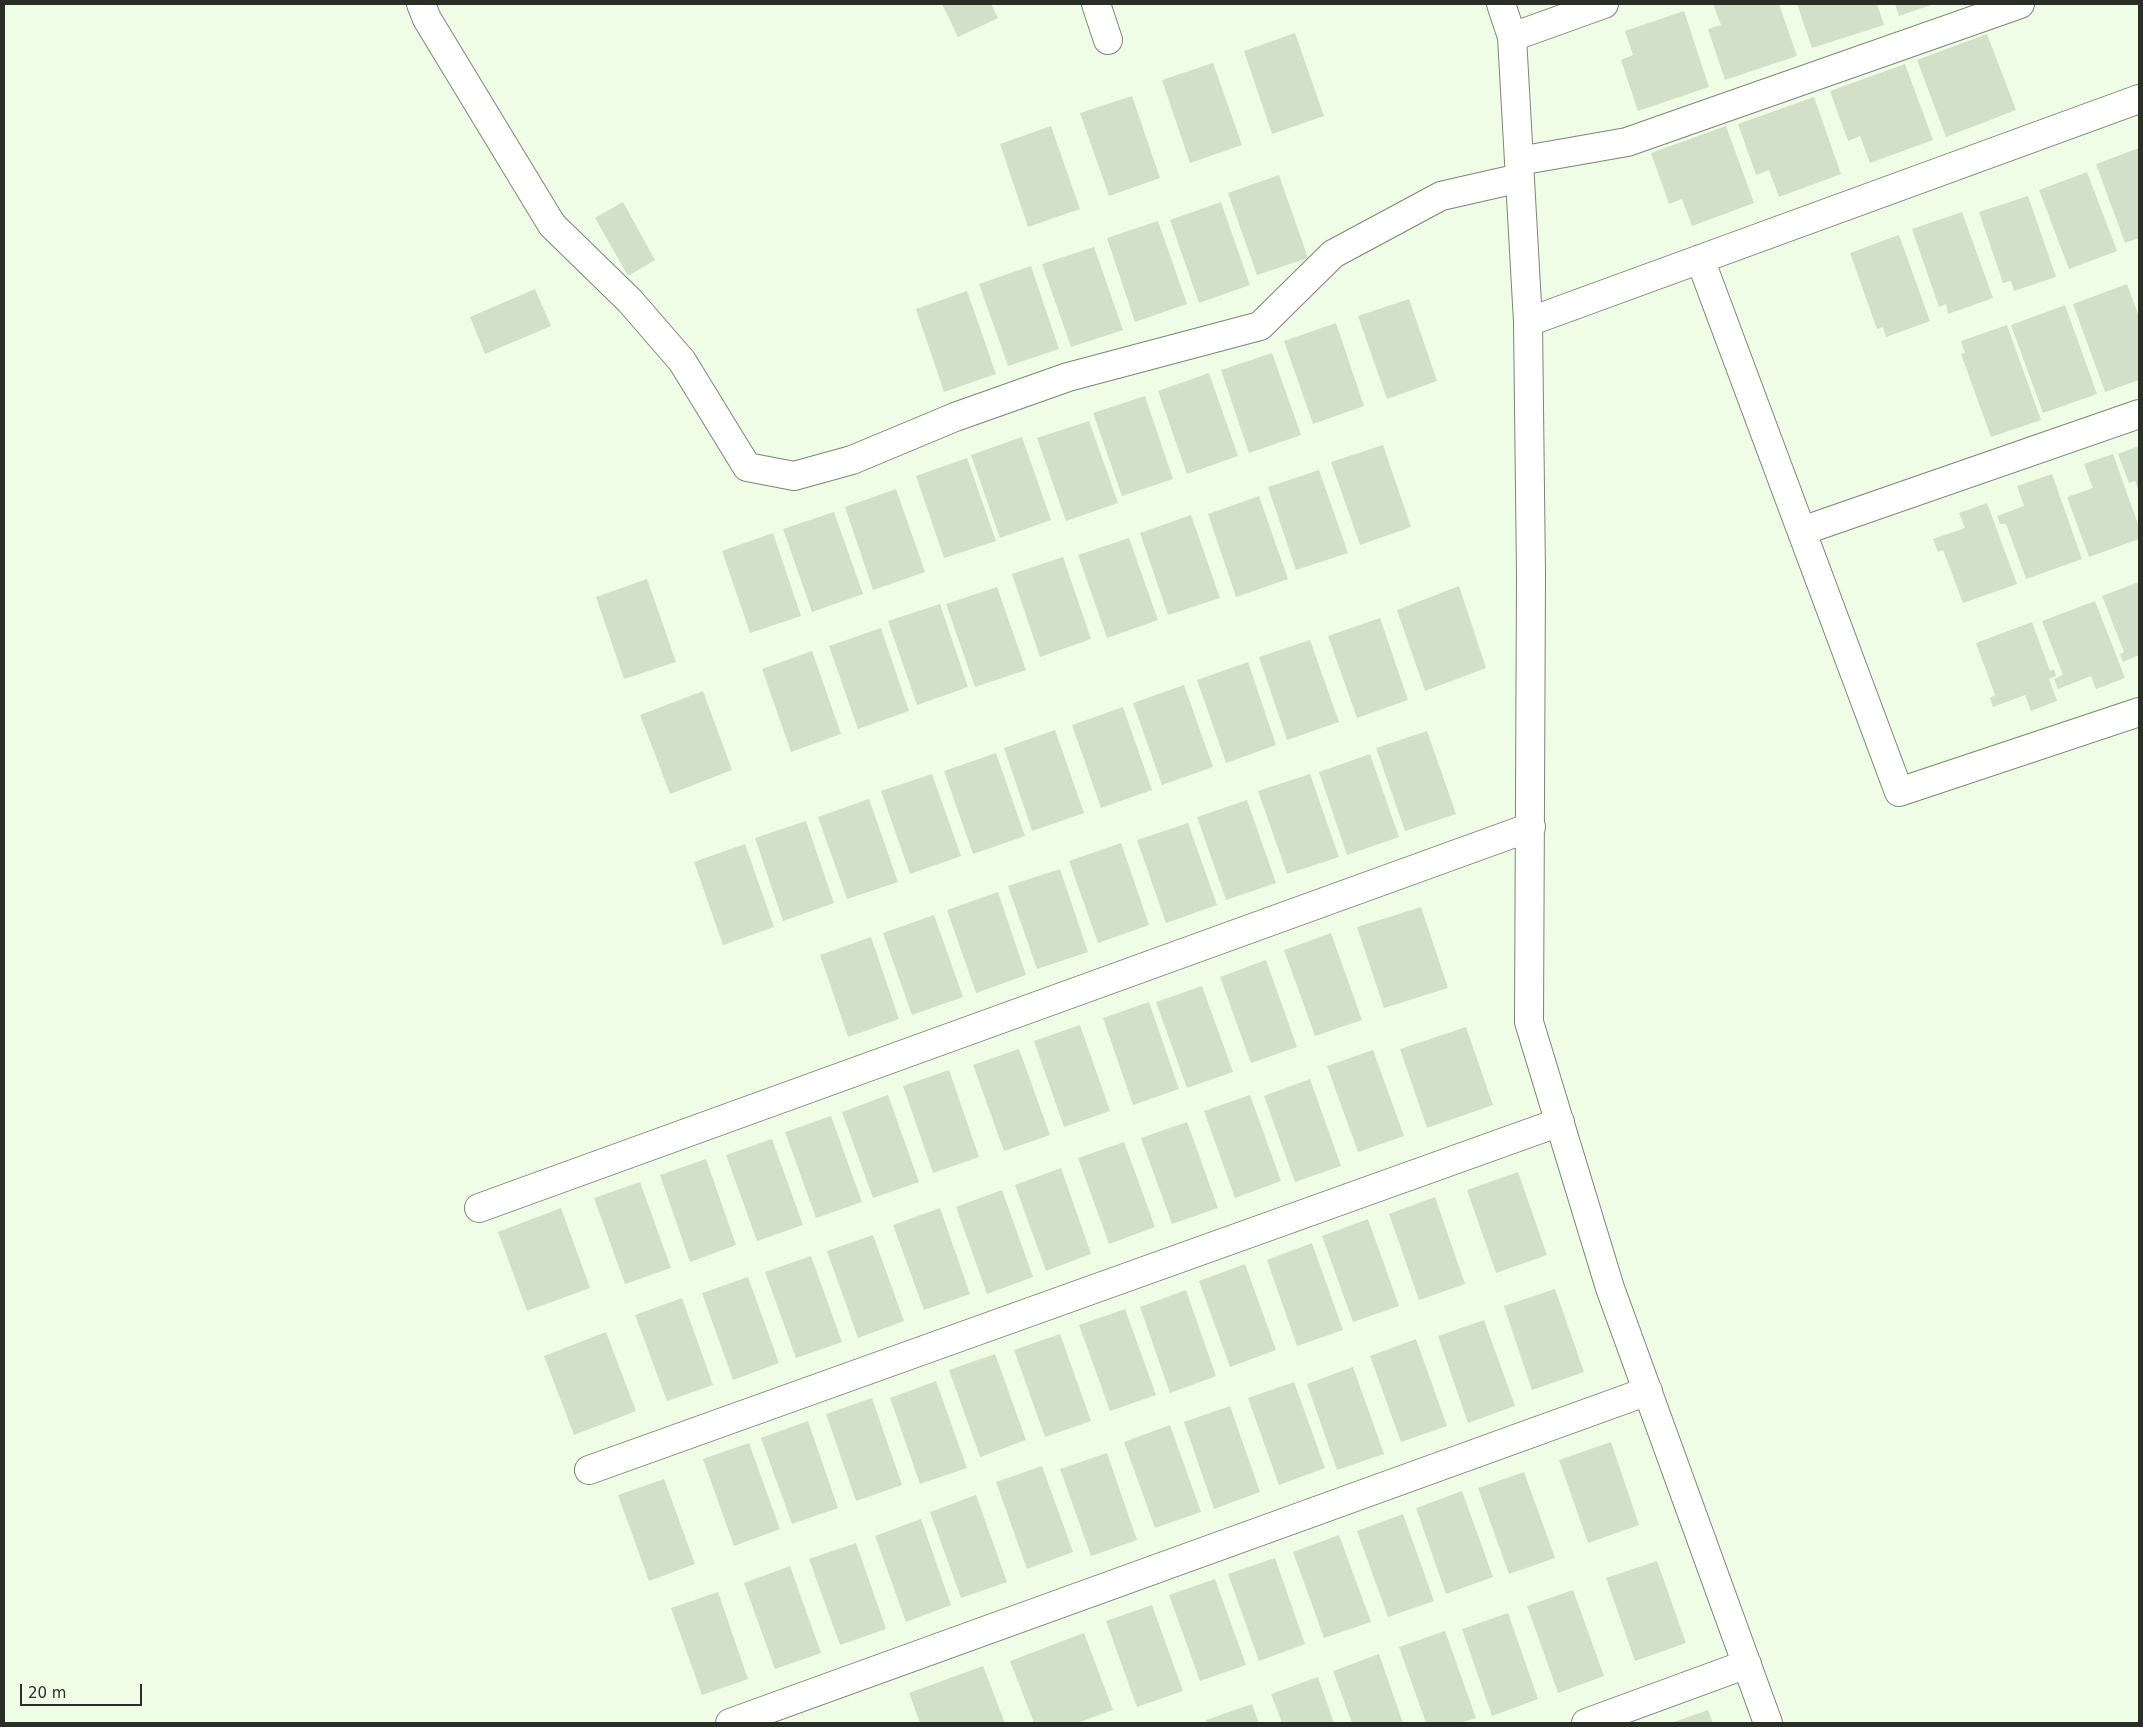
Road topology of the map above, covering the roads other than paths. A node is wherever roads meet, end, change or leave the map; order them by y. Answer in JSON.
{"nodes":[{"id":1,"x":421,"y":4,"type":"edge"},
{"id":2,"x":1096,"y":4,"type":"edge"},
{"id":3,"x":1501,"y":4,"type":"edge"},
{"id":4,"x":1604,"y":4,"type":"edge"},
{"id":5,"x":2020,"y":4,"type":"edge"},
{"id":6,"x":1512,"y":37,"type":"junction"},
{"id":7,"x":1108,"y":40,"type":"dead end"},
{"id":8,"x":2139,"y":98,"type":"edge"},
{"id":9,"x":1520,"y":170,"type":"junction"},
{"id":10,"x":1700,"y":259,"type":"junction"},
{"id":11,"x":1528,"y":322,"type":"junction"},
{"id":12,"x":2139,"y":414,"type":"edge"},
{"id":13,"x":1802,"y":531,"type":"junction"},
{"id":14,"x":2139,"y":712,"type":"edge"},
{"id":15,"x":1531,"y":827,"type":"junction"},
{"id":16,"x":1560,"y":1122,"type":"junction"},
{"id":17,"x":478,"y":1208,"type":"dead end"},
{"id":18,"x":1648,"y":1391,"type":"junction"},
{"id":19,"x":589,"y":1470,"type":"dead end"},
{"id":20,"x":1748,"y":1664,"type":"junction"},
{"id":21,"x":730,"y":1723,"type":"edge"},
{"id":22,"x":1586,"y":1723,"type":"edge"},
{"id":23,"x":1768,"y":1723,"type":"edge"}],
"edges":[{"from":1,"to":9,"type":"street"},
{"from":2,"to":7,"type":"street"},
{"from":3,"to":6,"type":"street"},
{"from":4,"to":6,"type":"street"},
{"from":5,"to":9,"type":"street"},
{"from":6,"to":9,"type":"street"},
{"from":8,"to":10,"type":"street"},
{"from":9,"to":11,"type":"street"},
{"from":10,"to":11,"type":"street"},
{"from":10,"to":13,"type":"street"},
{"from":11,"to":15,"type":"street"},
{"from":12,"to":13,"type":"street"},
{"from":13,"to":14,"type":"street"},
{"from":15,"to":16,"type":"street"},
{"from":15,"to":17,"type":"street"},
{"from":16,"to":18,"type":"street"},
{"from":16,"to":19,"type":"street"},
{"from":18,"to":20,"type":"street"},
{"from":18,"to":21,"type":"street"},
{"from":20,"to":22,"type":"street"},
{"from":20,"to":23,"type":"street"}]}
